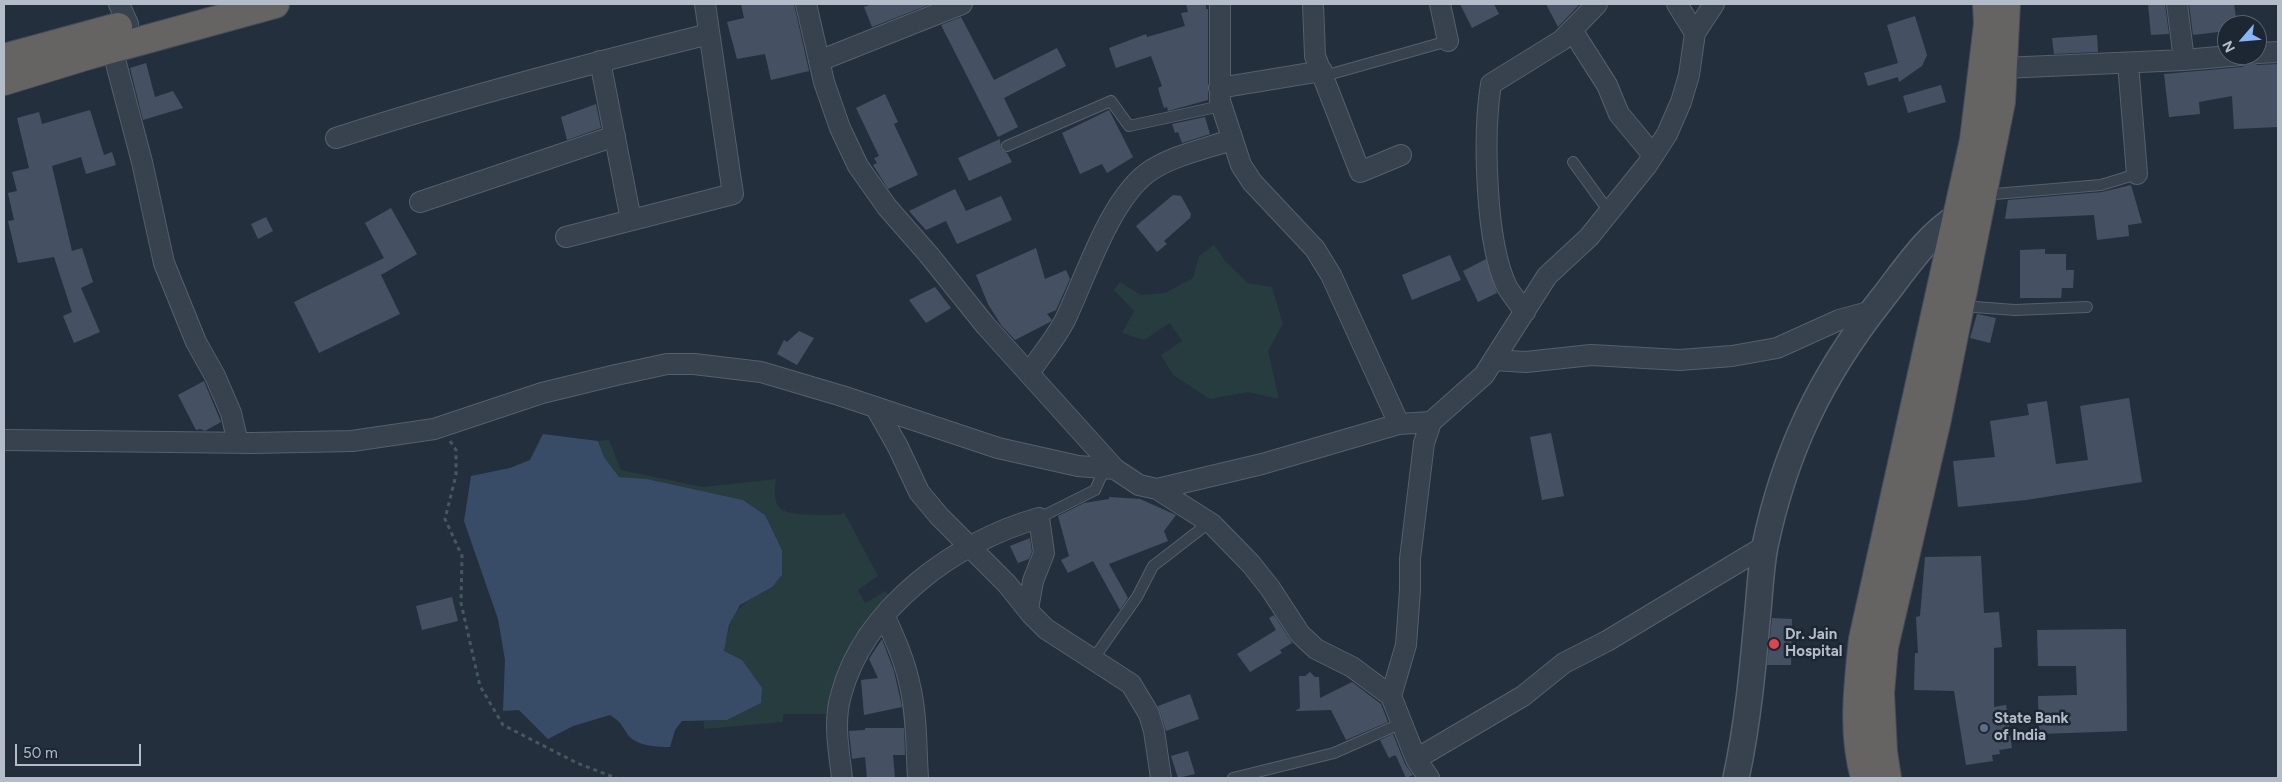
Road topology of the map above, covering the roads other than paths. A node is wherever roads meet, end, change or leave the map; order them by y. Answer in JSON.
{"nodes":[{"id":1,"x":200,"y":4,"type":"edge"},
{"id":2,"x":275,"y":4,"type":"edge"},
{"id":3,"x":705,"y":4,"type":"edge"},
{"id":4,"x":806,"y":4,"type":"edge"},
{"id":5,"x":962,"y":4,"type":"edge"},
{"id":6,"x":1220,"y":4,"type":"edge"},
{"id":7,"x":1313,"y":4,"type":"edge"},
{"id":8,"x":1440,"y":4,"type":"edge"},
{"id":9,"x":1597,"y":4,"type":"edge"},
{"id":10,"x":1677,"y":4,"type":"edge"},
{"id":11,"x":1714,"y":4,"type":"edge"},
{"id":12,"x":1987,"y":4,"type":"edge"},
{"id":13,"x":2006,"y":4,"type":"edge"},
{"id":14,"x":2177,"y":4,"type":"edge"},
{"id":15,"x":124,"y":14,"type":"edge"},
{"id":16,"x":1572,"y":30,"type":"junction"},
{"id":17,"x":1695,"y":33,"type":"junction"},
{"id":18,"x":709,"y":34,"type":"junction"},
{"id":19,"x":1448,"y":41,"type":"joint"},
{"id":20,"x":112,"y":48,"type":"junction"},
{"id":21,"x":2217,"y":57,"type":"edge"},
{"id":22,"x":4,"y":58,"type":"edge"},
{"id":23,"x":2184,"y":60,"type":"junction"},
{"id":24,"x":600,"y":61,"type":"junction"},
{"id":25,"x":819,"y":61,"type":"junction"},
{"id":26,"x":2128,"y":63,"type":"junction"},
{"id":27,"x":2002,"y":68,"type":"junction"},
{"id":28,"x":1323,"y":73,"type":"junction"},
{"id":29,"x":4,"y":81,"type":"edge"},
{"id":30,"x":1220,"y":97,"type":"junction"},
{"id":31,"x":615,"y":136,"type":"junction"},
{"id":32,"x":336,"y":138,"type":"dead end"},
{"id":33,"x":1231,"y":140,"type":"junction"},
{"id":34,"x":1007,"y":146,"type":"dead end"},
{"id":35,"x":1401,"y":155,"type":"dead end"},
{"id":36,"x":1653,"y":155,"type":"junction"},
{"id":37,"x":1573,"y":162,"type":"dead end"},
{"id":38,"x":2137,"y":174,"type":"joint"},
{"id":39,"x":420,"y":202,"type":"dead end"},
{"id":40,"x":1972,"y":210,"type":"junction"},
{"id":41,"x":1610,"y":213,"type":"junction"},
{"id":42,"x":631,"y":220,"type":"junction"},
{"id":43,"x":566,"y":237,"type":"dead end"},
{"id":44,"x":1960,"y":306,"type":"junction"},
{"id":45,"x":2087,"y":308,"type":"dead end"},
{"id":46,"x":1872,"y":311,"type":"junction"},
{"id":47,"x":1525,"y":312,"type":"junction"},
{"id":48,"x":1494,"y":360,"type":"junction"},
{"id":49,"x":1030,"y":372,"type":"junction"},
{"id":50,"x":876,"y":408,"type":"junction"},
{"id":51,"x":1432,"y":422,"type":"junction"},
{"id":52,"x":1399,"y":424,"type":"junction"},
{"id":53,"x":4,"y":440,"type":"edge"},
{"id":54,"x":238,"y":443,"type":"junction"},
{"id":55,"x":1110,"y":468,"type":"junction"},
{"id":56,"x":1157,"y":489,"type":"junction"},
{"id":57,"x":1039,"y":518,"type":"junction"},
{"id":58,"x":1210,"y":522,"type":"junction"},
{"id":59,"x":969,"y":546,"type":"junction"},
{"id":60,"x":1765,"y":546,"type":"junction"},
{"id":61,"x":1028,"y":609,"type":"junction"},
{"id":62,"x":885,"y":617,"type":"junction"},
{"id":63,"x":1094,"y":658,"type":"junction"},
{"id":64,"x":1391,"y":696,"type":"junction"},
{"id":65,"x":1402,"y":723,"type":"junction"},
{"id":66,"x":1416,"y":759,"type":"junction"},
{"id":67,"x":842,"y":778,"type":"edge"},
{"id":68,"x":918,"y":778,"type":"edge"},
{"id":69,"x":1161,"y":778,"type":"edge"},
{"id":70,"x":1233,"y":778,"type":"edge"},
{"id":71,"x":1429,"y":778,"type":"edge"},
{"id":72,"x":1736,"y":778,"type":"edge"},
{"id":73,"x":1865,"y":778,"type":"edge"},
{"id":74,"x":1887,"y":778,"type":"edge"}],
"edges":[{"from":1,"to":15,"type":"highway"},
{"from":2,"to":20,"type":"highway"},
{"from":3,"to":18,"type":"street"},
{"from":4,"to":25,"type":"street"},
{"from":5,"to":25,"type":"street"},
{"from":6,"to":30,"type":"street"},
{"from":7,"to":28,"type":"street"},
{"from":8,"to":19,"type":"street"},
{"from":9,"to":16,"type":"street"},
{"from":10,"to":17,"type":"street"},
{"from":11,"to":17,"type":"street"},
{"from":12,"to":40,"type":"highway"},
{"from":13,"to":27,"type":"highway"},
{"from":14,"to":23,"type":"street"},
{"from":15,"to":22,"type":"highway"},
{"from":16,"to":36,"type":"street"},
{"from":16,"to":47,"type":"street"},
{"from":17,"to":36,"type":"street"},
{"from":18,"to":24,"type":"street"},
{"from":18,"to":42,"type":"street"},
{"from":19,"to":28,"type":"lane"},
{"from":20,"to":29,"type":"highway"},
{"from":20,"to":54,"type":"street"},
{"from":21,"to":23,"type":"street"},
{"from":23,"to":26,"type":"street"},
{"from":24,"to":31,"type":"street"},
{"from":24,"to":32,"type":"street"},
{"from":25,"to":49,"type":"street"},
{"from":26,"to":27,"type":"street"},
{"from":26,"to":38,"type":"street"},
{"from":27,"to":40,"type":"highway"},
{"from":28,"to":30,"type":"street"},
{"from":28,"to":35,"type":"street"},
{"from":30,"to":33,"type":"street"},
{"from":30,"to":34,"type":"lane"},
{"from":31,"to":39,"type":"street"},
{"from":31,"to":42,"type":"street"},
{"from":33,"to":49,"type":"street"},
{"from":33,"to":52,"type":"street"},
{"from":36,"to":41,"type":"street"},
{"from":37,"to":41,"type":"lane"},
{"from":38,"to":40,"type":"lane"},
{"from":40,"to":44,"type":"highway"},
{"from":40,"to":46,"type":"street"},
{"from":40,"to":73,"type":"highway"},
{"from":41,"to":47,"type":"street"},
{"from":42,"to":43,"type":"street"},
{"from":44,"to":45,"type":"lane"},
{"from":44,"to":74,"type":"highway"},
{"from":46,"to":48,"type":"street"},
{"from":46,"to":60,"type":"street"},
{"from":47,"to":48,"type":"street"},
{"from":48,"to":51,"type":"street"},
{"from":49,"to":55,"type":"street"},
{"from":50,"to":54,"type":"street"},
{"from":50,"to":55,"type":"street"},
{"from":50,"to":59,"type":"street"},
{"from":51,"to":52,"type":"street"},
{"from":51,"to":64,"type":"street"},
{"from":52,"to":56,"type":"street"},
{"from":53,"to":54,"type":"street"},
{"from":55,"to":56,"type":"street"},
{"from":55,"to":57,"type":"lane"},
{"from":56,"to":58,"type":"street"},
{"from":57,"to":59,"type":"street"},
{"from":57,"to":61,"type":"street"},
{"from":58,"to":63,"type":"lane"},
{"from":58,"to":64,"type":"street"},
{"from":59,"to":61,"type":"street"},
{"from":59,"to":62,"type":"street"},
{"from":60,"to":66,"type":"street"},
{"from":60,"to":72,"type":"street"},
{"from":61,"to":63,"type":"street"},
{"from":62,"to":67,"type":"street"},
{"from":62,"to":68,"type":"street"},
{"from":63,"to":69,"type":"street"},
{"from":64,"to":65,"type":"street"},
{"from":65,"to":66,"type":"street"},
{"from":65,"to":70,"type":"lane"},
{"from":66,"to":71,"type":"street"}]}
